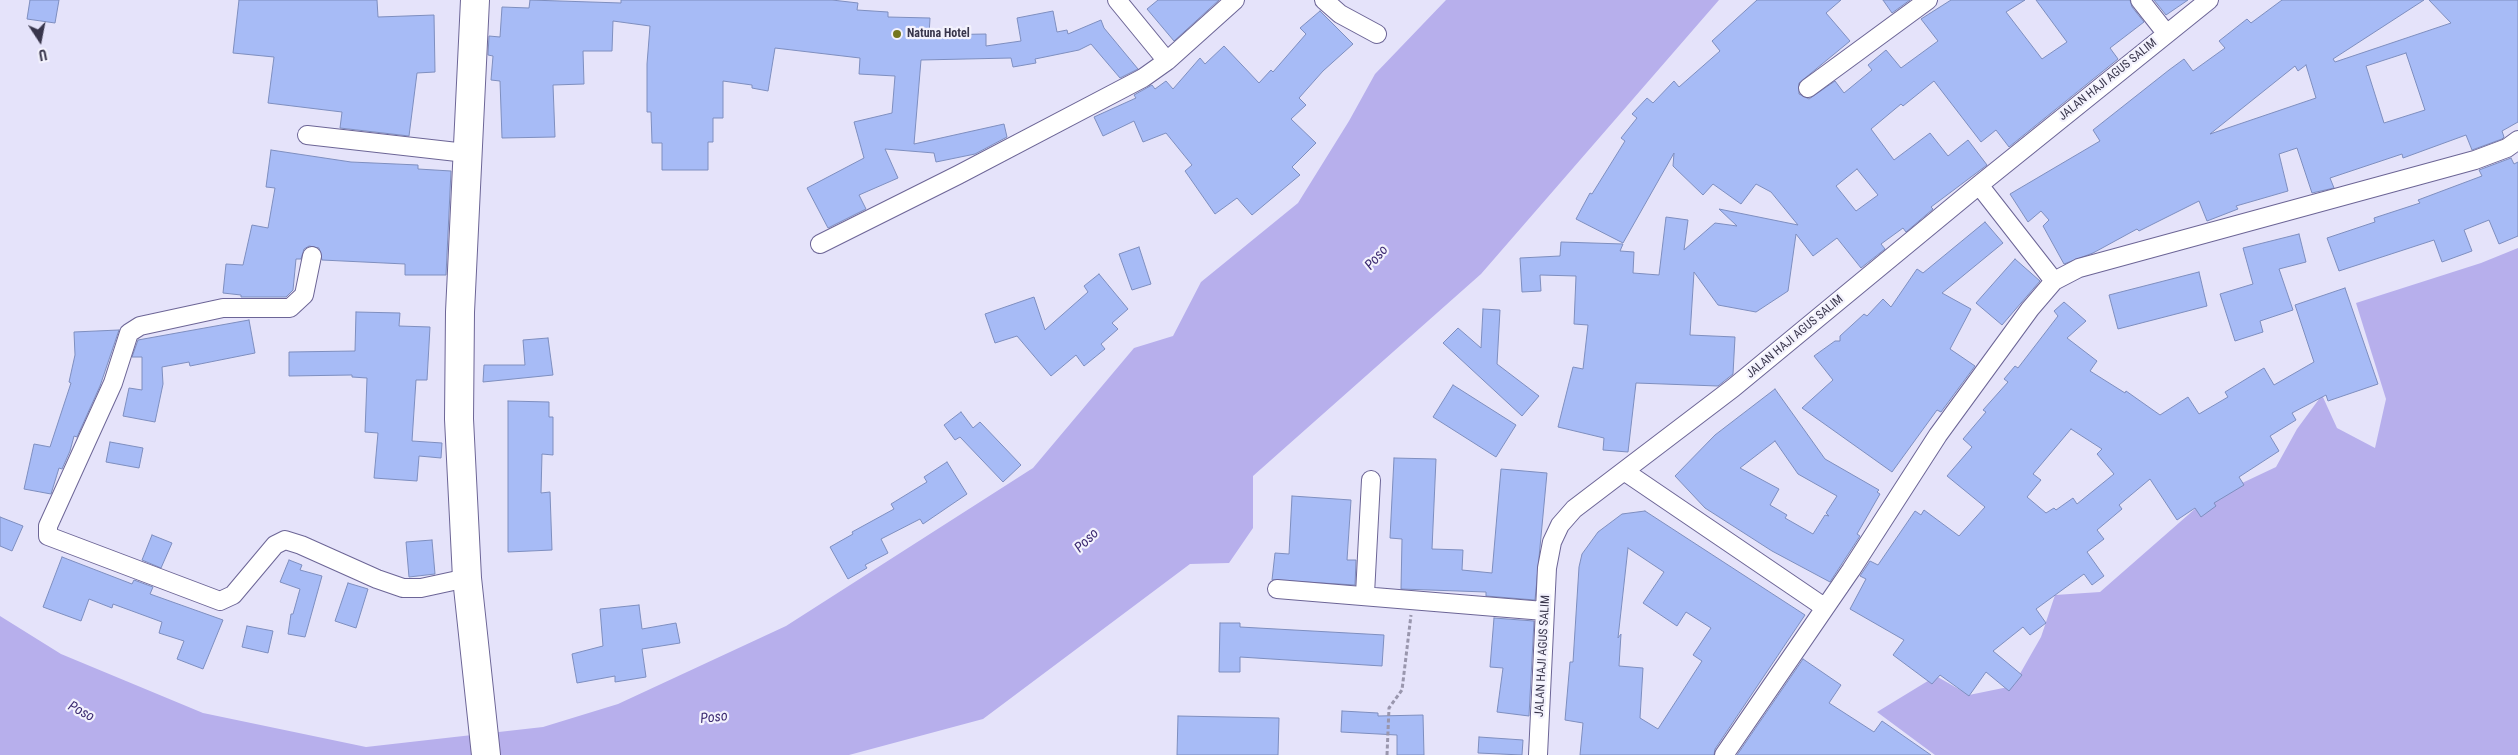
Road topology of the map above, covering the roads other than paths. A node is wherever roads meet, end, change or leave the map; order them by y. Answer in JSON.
{"nodes":[{"id":1,"x":475,"y":0,"type":"edge"},
{"id":2,"x":1117,"y":0,"type":"edge"},
{"id":3,"x":1235,"y":0,"type":"edge"},
{"id":4,"x":1324,"y":0,"type":"edge"},
{"id":5,"x":1928,"y":0,"type":"edge"},
{"id":6,"x":2140,"y":0,"type":"edge"},
{"id":7,"x":2209,"y":0,"type":"edge"},
{"id":8,"x":2166,"y":33,"type":"junction"},
{"id":9,"x":1377,"y":34,"type":"dead end"},
{"id":10,"x":1167,"y":60,"type":"junction"},
{"id":11,"x":1808,"y":88,"type":"dead end"},
{"id":12,"x":307,"y":135,"type":"dead end"},
{"id":13,"x":2518,"y":140,"type":"edge"},
{"id":14,"x":466,"y":153,"type":"junction"},
{"id":15,"x":1979,"y":185,"type":"junction"},
{"id":16,"x":820,"y":244,"type":"dead end"},
{"id":17,"x":312,"y":256,"type":"dead end"},
{"id":18,"x":2054,"y":281,"type":"junction"},
{"id":19,"x":1624,"y":471,"type":"junction"},
{"id":20,"x":1371,"y":480,"type":"dead end"},
{"id":21,"x":468,"y":589,"type":"junction"},
{"id":22,"x":1277,"y":589,"type":"dead end"},
{"id":23,"x":1364,"y":594,"type":"junction"},
{"id":24,"x":1824,"y":607,"type":"junction"},
{"id":25,"x":1544,"y":612,"type":"junction"},
{"id":26,"x":486,"y":755,"type":"edge"},
{"id":27,"x":1538,"y":755,"type":"edge"},
{"id":28,"x":1724,"y":755,"type":"edge"}],
"edges":[{"from":1,"to":14,"type":"highway"},
{"from":2,"to":10,"type":"street"},
{"from":3,"to":10,"type":"street"},
{"from":4,"to":9,"type":"street"},
{"from":5,"to":11,"type":"street"},
{"from":6,"to":8,"type":"street"},
{"from":7,"to":8,"type":"street","name":"JALAN HAJI AGUS SALIM"},
{"from":8,"to":15,"type":"street","name":"JALAN HAJI AGUS SALIM"},
{"from":10,"to":16,"type":"street"},
{"from":12,"to":14,"type":"street"},
{"from":13,"to":18,"type":"street"},
{"from":14,"to":21,"type":"highway"},
{"from":15,"to":18,"type":"street"},
{"from":15,"to":19,"type":"street","name":"JALAN HAJI AGUS SALIM"},
{"from":17,"to":21,"type":"street"},
{"from":18,"to":24,"type":"street"},
{"from":19,"to":24,"type":"street"},
{"from":19,"to":25,"type":"street","name":"JALAN HAJI AGUS SALIM"},
{"from":20,"to":23,"type":"street"},
{"from":21,"to":26,"type":"highway"},
{"from":22,"to":23,"type":"street"},
{"from":23,"to":25,"type":"street"},
{"from":24,"to":28,"type":"street"},
{"from":25,"to":27,"type":"street","name":"JALAN HAJI AGUS SALIM"}]}
